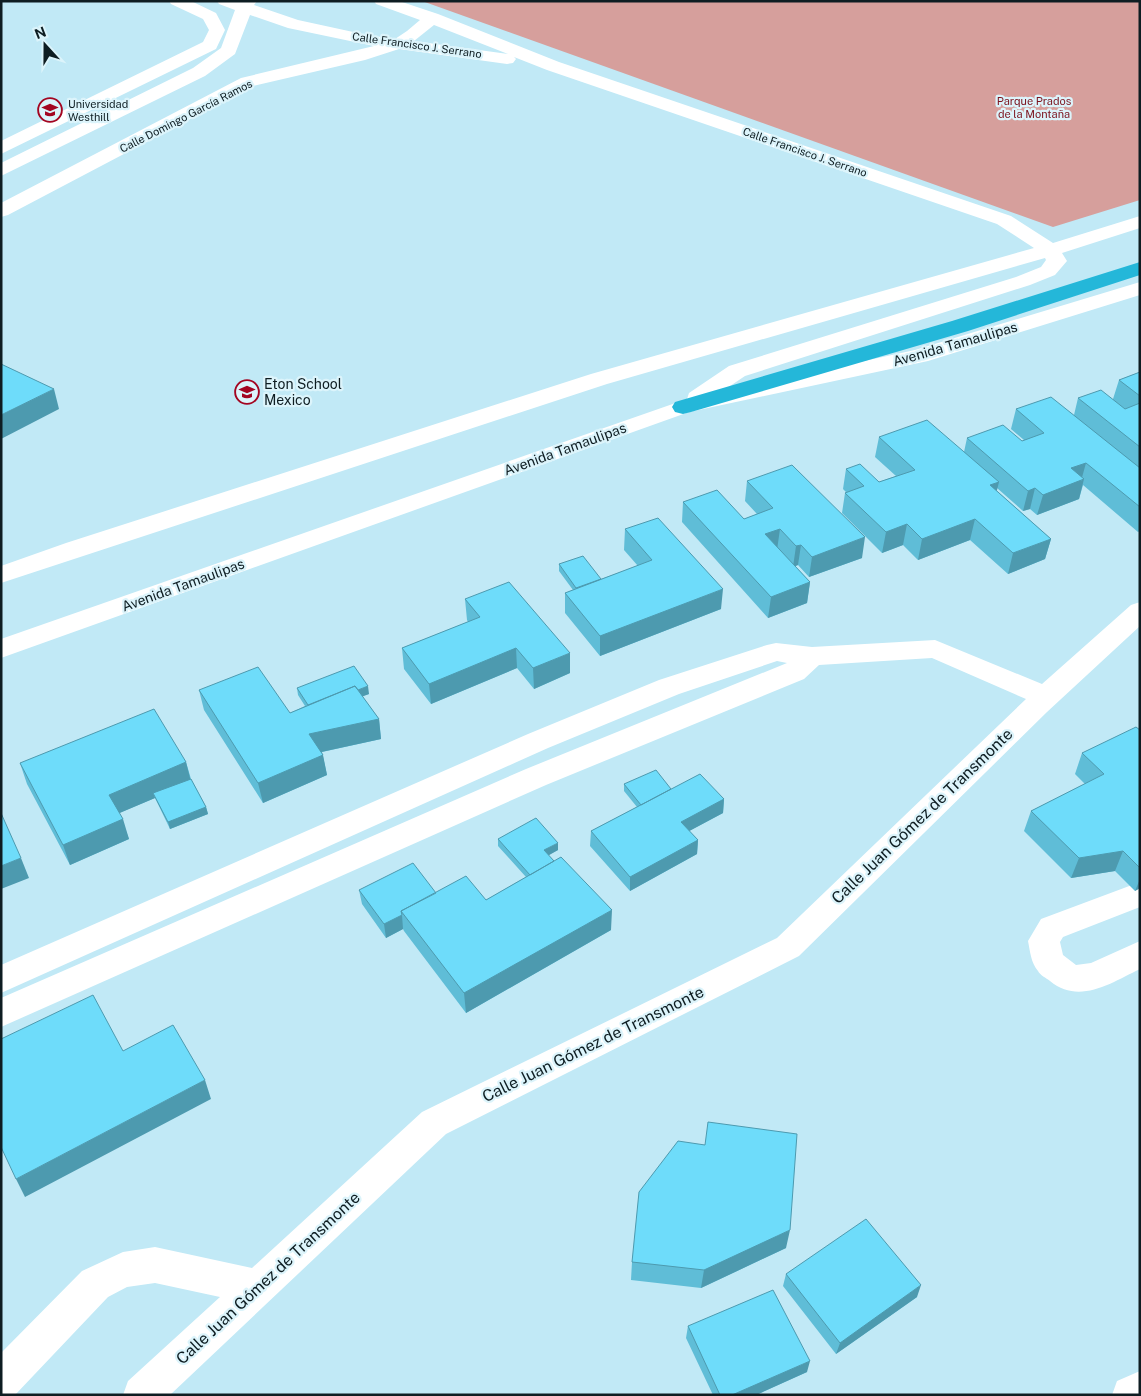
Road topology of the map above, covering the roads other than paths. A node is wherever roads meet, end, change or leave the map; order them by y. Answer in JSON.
{"nodes":[{"id":1,"x":177,"y":1,"type":"edge"},
{"id":2,"x":225,"y":1,"type":"edge"},
{"id":3,"x":382,"y":1,"type":"edge"},
{"id":4,"x":246,"y":4,"type":"edge"},
{"id":5,"x":432,"y":18,"type":"junction"},
{"id":6,"x":396,"y":45,"type":"junction"},
{"id":7,"x":553,"y":66,"type":"junction"},
{"id":8,"x":186,"y":79,"type":"junction"},
{"id":9,"x":225,"y":94,"type":"junction"},
{"id":10,"x":1,"y":148,"type":"edge"},
{"id":11,"x":1,"y":170,"type":"edge"},
{"id":12,"x":1,"y":212,"type":"edge"},
{"id":13,"x":1140,"y":222,"type":"edge"},
{"id":14,"x":1050,"y":250,"type":"junction"},
{"id":15,"x":1140,"y":268,"type":"edge"},
{"id":16,"x":1140,"y":288,"type":"edge"},
{"id":17,"x":683,"y":407,"type":"junction"},
{"id":18,"x":1,"y":575,"type":"edge"},
{"id":19,"x":1140,"y":611,"type":"edge"},
{"id":20,"x":1,"y":649,"type":"edge"},
{"id":21,"x":812,"y":656,"type":"junction"},
{"id":22,"x":669,"y":687,"type":"junction"},
{"id":23,"x":1046,"y":696,"type":"junction"},
{"id":24,"x":691,"y":714,"type":"junction"},
{"id":25,"x":1140,"y":894,"type":"edge"},
{"id":26,"x":1140,"y":954,"type":"edge"},
{"id":27,"x":1,"y":980,"type":"edge"},
{"id":28,"x":1,"y":1013,"type":"edge"},
{"id":29,"x":257,"y":1288,"type":"junction"},
{"id":30,"x":1,"y":1381,"type":"edge"},
{"id":31,"x":1140,"y":1390,"type":"edge"},
{"id":32,"x":142,"y":1395,"type":"edge"},
{"id":33,"x":1131,"y":1395,"type":"edge"}],
"edges":[{"from":1,"to":10,"type":"street"},
{"from":2,"to":4,"type":"street","name":"Calle Francisco J. Serrano"},
{"from":3,"to":5,"type":"street","name":"Calle Francisco J. Serrano"},
{"from":4,"to":6,"type":"street","name":"Calle Francisco J. Serrano"},
{"from":4,"to":8,"type":"street"},
{"from":5,"to":6,"type":"street","name":"Calle Domingo García Ramos"},
{"from":5,"to":7,"type":"street","name":"Calle Francisco J. Serrano"},
{"from":6,"to":7,"type":"street","name":"Calle Francisco J. Serrano"},
{"from":6,"to":9,"type":"street","name":"Calle Domingo García Ramos"},
{"from":7,"to":14,"type":"street","name":"Calle Francisco J. Serrano"},
{"from":8,"to":9,"type":"street"},
{"from":8,"to":11,"type":"street"},
{"from":9,"to":12,"type":"street","name":"Calle Domingo García Ramos"},
{"from":13,"to":14,"type":"street"},
{"from":14,"to":17,"type":"street"},
{"from":14,"to":18,"type":"street"},
{"from":15,"to":17,"type":"highway"},
{"from":16,"to":17,"type":"street","name":"Avenida Tamaulipas"},
{"from":17,"to":20,"type":"street","name":"Avenida Tamaulipas"},
{"from":19,"to":23,"type":"street","name":"Calle Juan Gómez de Transmonte"},
{"from":21,"to":22,"type":"street"},
{"from":21,"to":23,"type":"street"},
{"from":21,"to":24,"type":"street"},
{"from":22,"to":24,"type":"street"},
{"from":22,"to":27,"type":"street"},
{"from":23,"to":29,"type":"street","name":"Calle Juan Gómez de Transmonte"},
{"from":24,"to":28,"type":"street"},
{"from":25,"to":26,"type":"street"},
{"from":29,"to":30,"type":"street"},
{"from":29,"to":32,"type":"street","name":"Calle Juan Gómez de Transmonte"},
{"from":31,"to":33,"type":"street"}]}
